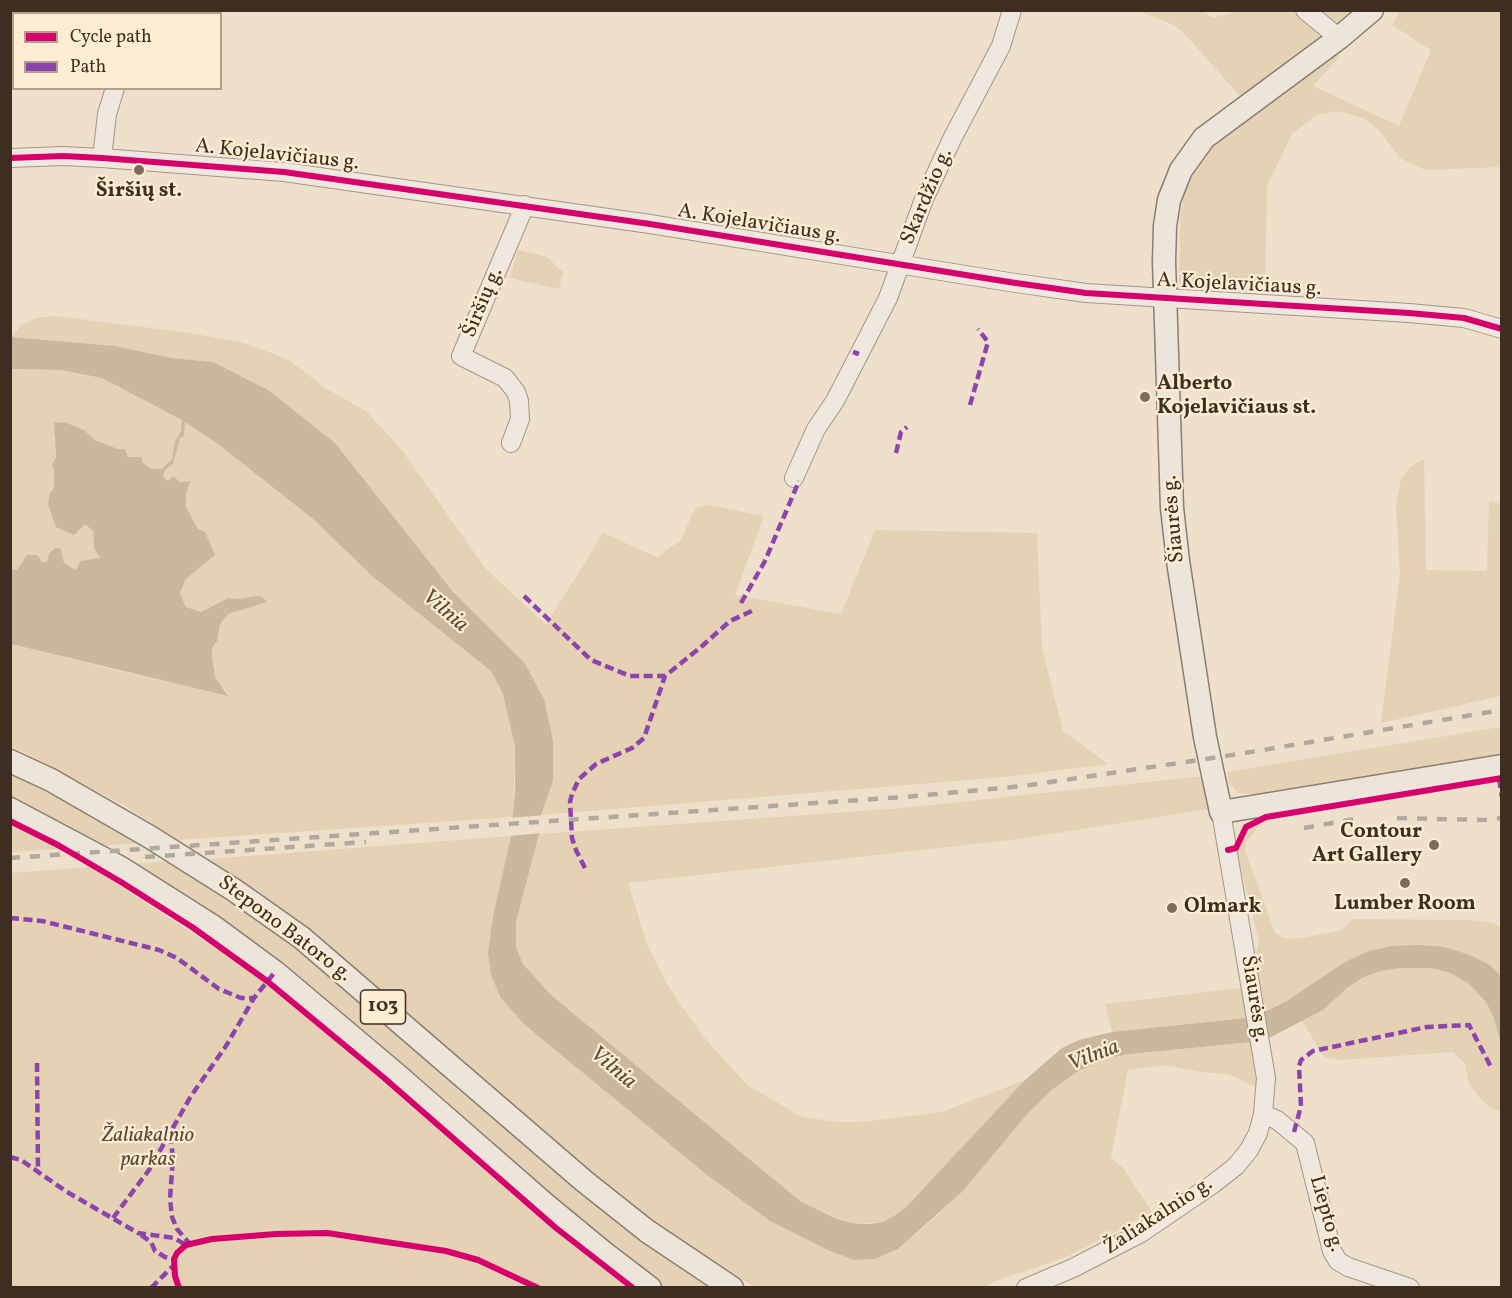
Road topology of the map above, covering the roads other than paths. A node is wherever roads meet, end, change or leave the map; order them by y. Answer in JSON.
{"nodes":[{"id":1,"x":1012,"y":10,"type":"edge"},
{"id":2,"x":1305,"y":10,"type":"edge"},
{"id":3,"x":1372,"y":10,"type":"edge"},
{"id":4,"x":1339,"y":38,"type":"junction"},
{"id":5,"x":114,"y":90,"type":"edge"},
{"id":6,"x":10,"y":158,"type":"edge"},
{"id":7,"x":102,"y":158,"type":"junction"},
{"id":8,"x":525,"y":205,"type":"junction"},
{"id":9,"x":901,"y":264,"type":"junction"},
{"id":10,"x":1165,"y":298,"type":"junction"},
{"id":11,"x":1502,"y":329,"type":"edge"},
{"id":12,"x":511,"y":443,"type":"dead end"},
{"id":13,"x":794,"y":478,"type":"dead end"},
{"id":14,"x":10,"y":761,"type":"edge"},
{"id":15,"x":1502,"y":766,"type":"edge"},
{"id":16,"x":10,"y":808,"type":"edge"},
{"id":17,"x":1221,"y":812,"type":"junction"},
{"id":18,"x":1263,"y":1114,"type":"junction"},
{"id":19,"x":650,"y":1287,"type":"edge"},
{"id":20,"x":732,"y":1287,"type":"edge"},
{"id":21,"x":1026,"y":1287,"type":"edge"},
{"id":22,"x":1410,"y":1287,"type":"edge"}],
"edges":[{"from":1,"to":9,"type":"street","name":"Skardžio g."},
{"from":2,"to":4,"type":"street"},
{"from":3,"to":4,"type":"main road","name":"Šiaurės g."},
{"from":4,"to":10,"type":"main road","name":"Šiaurės g."},
{"from":5,"to":7,"type":"street"},
{"from":6,"to":7,"type":"street","name":"A. Kojelavičiaus g."},
{"from":7,"to":8,"type":"street","name":"A. Kojelavičiaus g."},
{"from":8,"to":9,"type":"street","name":"A. Kojelavičiaus g."},
{"from":8,"to":12,"type":"street","name":"Širšių g."},
{"from":9,"to":10,"type":"street","name":"A. Kojelavičiaus g."},
{"from":9,"to":13,"type":"street","name":"Skardžio g."},
{"from":10,"to":11,"type":"street","name":"A. Kojelavičiaus g."},
{"from":10,"to":17,"type":"main road","name":"Šiaurės g."},
{"from":14,"to":20,"type":"main road","name":"Stepono Batoro g.","number":"103"},
{"from":15,"to":17,"type":"main road"},
{"from":16,"to":19,"type":"main road","name":"Stepono Batoro g.","number":"103"},
{"from":17,"to":18,"type":"street","name":"Šiaurės g."},
{"from":18,"to":21,"type":"street","name":"Žaliakalnio g."},
{"from":18,"to":22,"type":"street","name":"Liepto g."}]}
